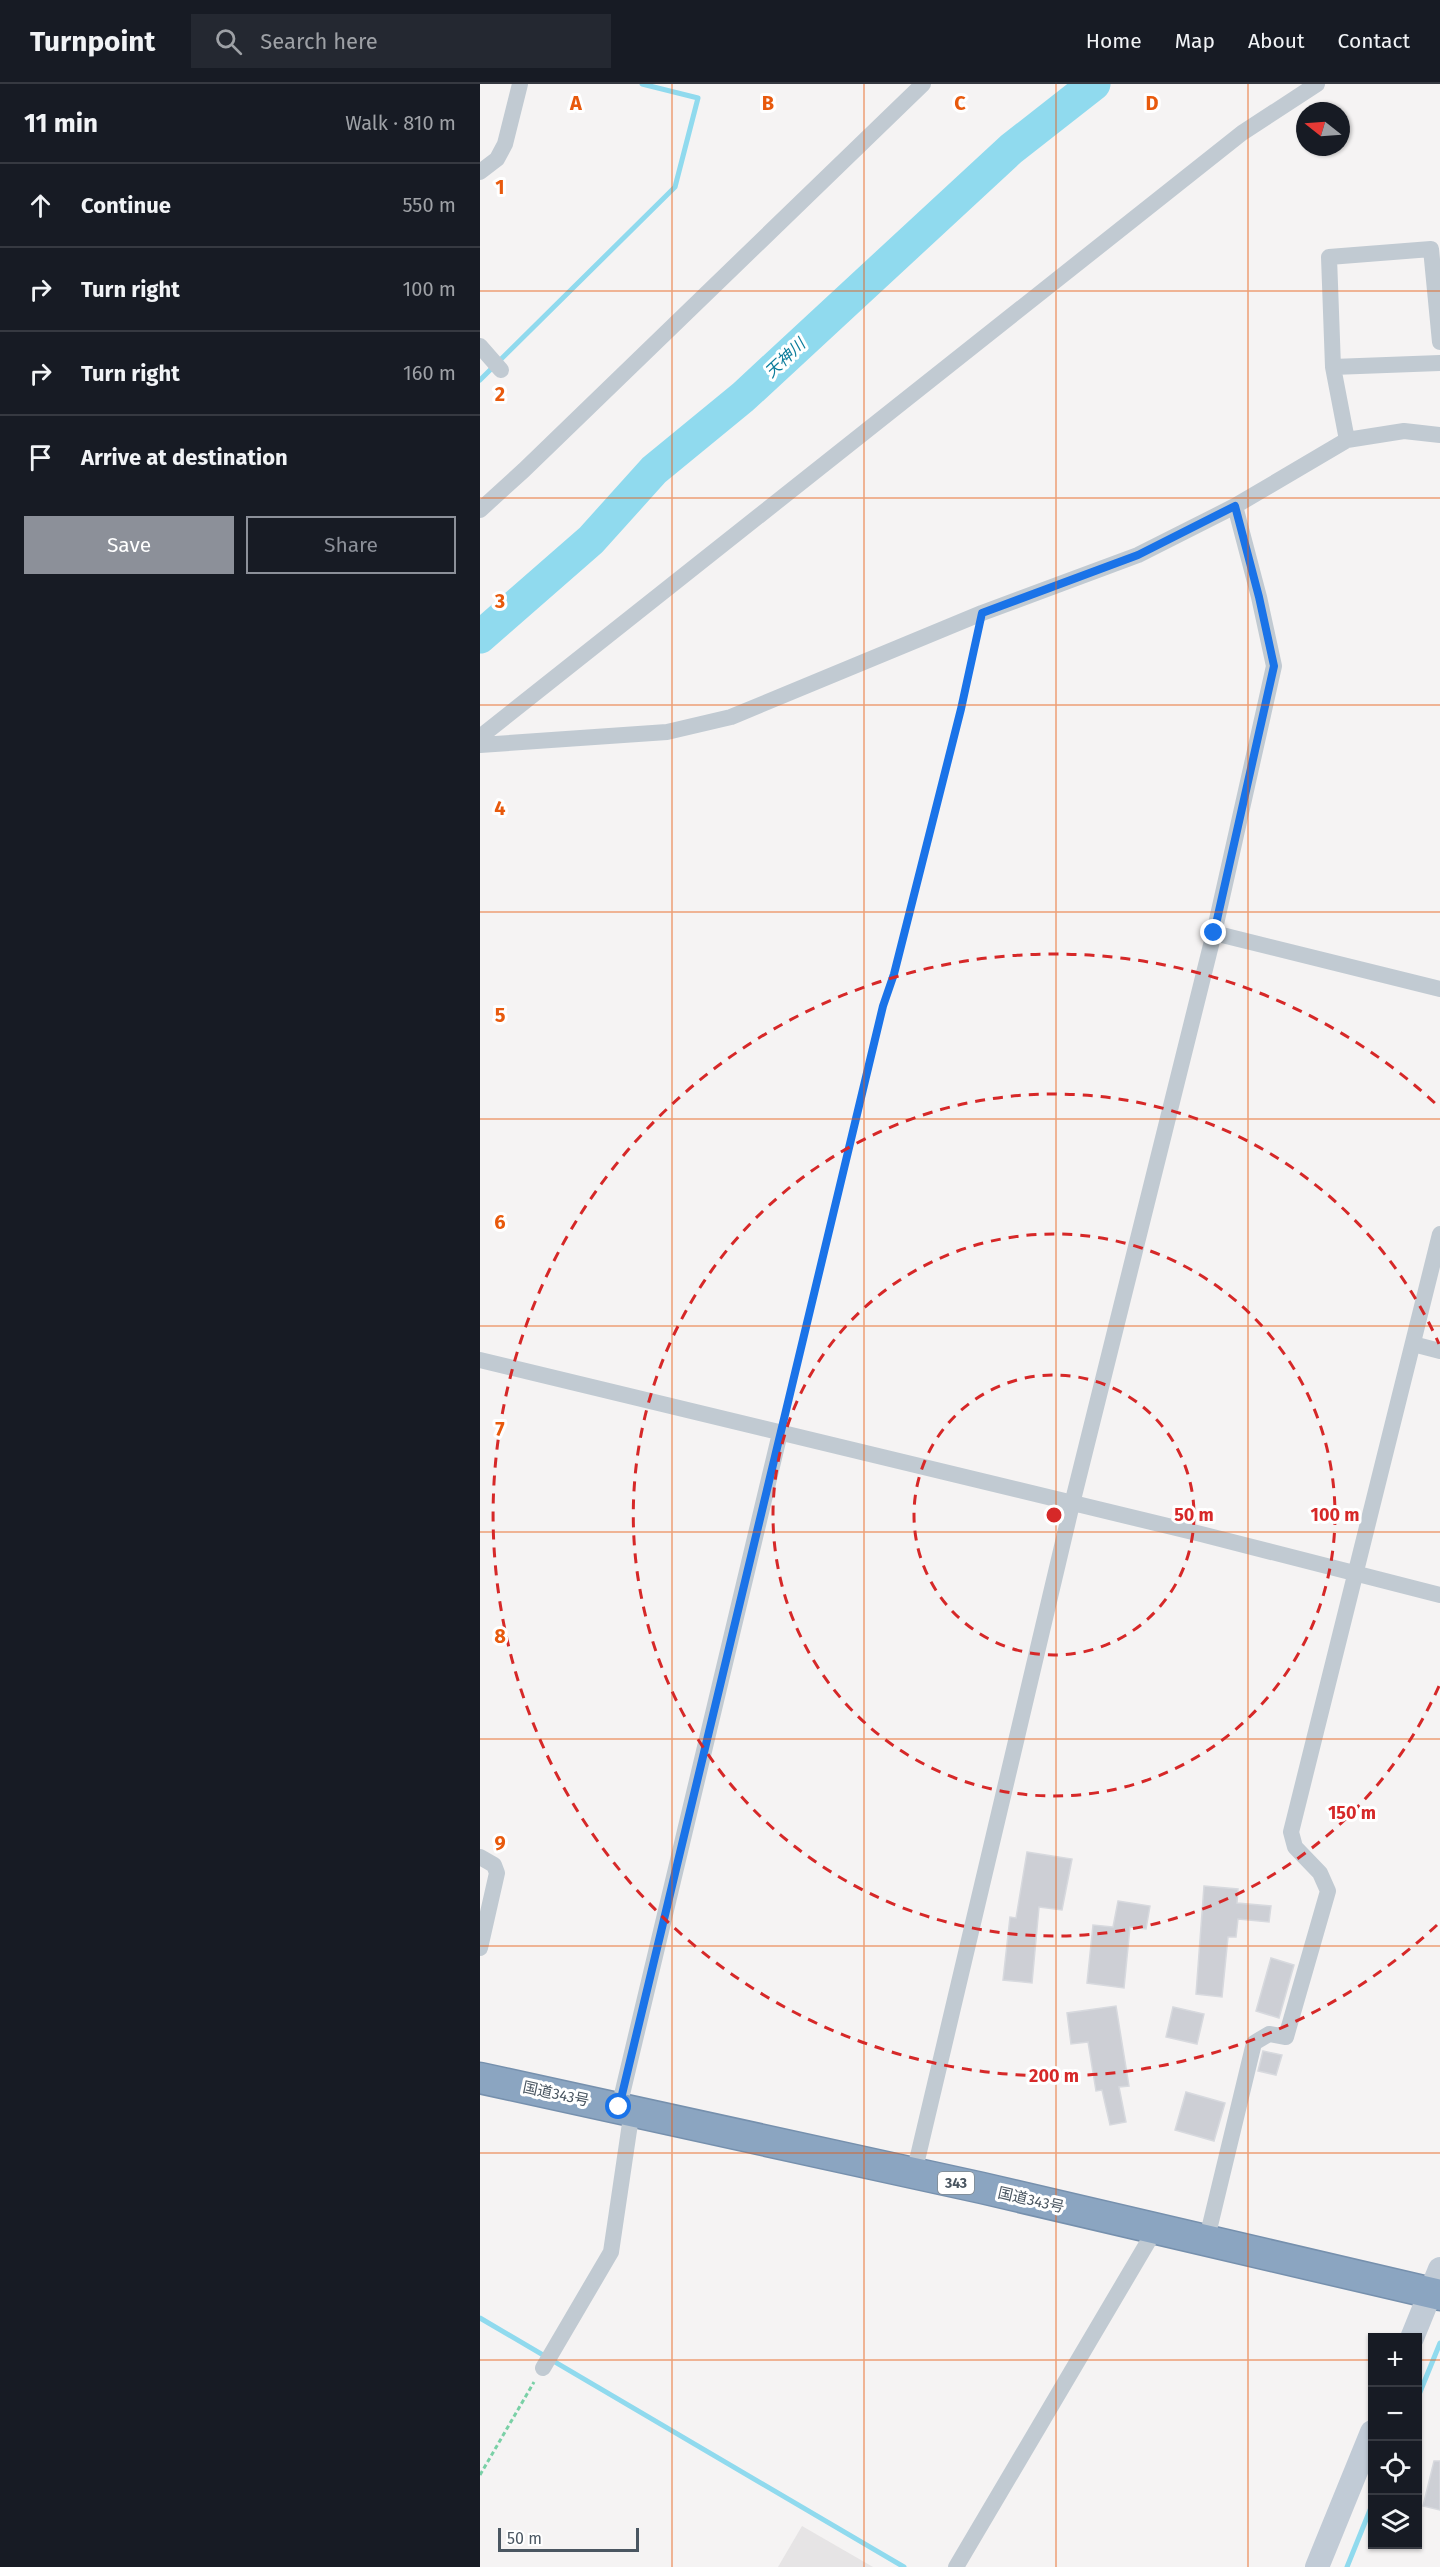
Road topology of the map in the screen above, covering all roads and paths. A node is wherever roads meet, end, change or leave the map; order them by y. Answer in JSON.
{"nodes":[{"id":1,"x":520,"y":84,"type":"edge"},
{"id":2,"x":923,"y":84,"type":"edge"},
{"id":3,"x":1317,"y":84,"type":"edge"},
{"id":4,"x":480,"y":172,"type":"edge"},
{"id":5,"x":1440,"y":342,"type":"edge"},
{"id":6,"x":480,"y":346,"type":"edge"},
{"id":7,"x":1440,"y":363,"type":"edge"},
{"id":8,"x":1333,"y":367,"type":"junction"},
{"id":9,"x":501,"y":370,"type":"dead end"},
{"id":10,"x":1440,"y":435,"type":"edge"},
{"id":11,"x":1347,"y":440,"type":"junction"},
{"id":12,"x":1235,"y":506,"type":"junction"},
{"id":13,"x":480,"y":510,"type":"edge"},
{"id":14,"x":982,"y":613,"type":"junction"},
{"id":15,"x":480,"y":737,"type":"edge"},
{"id":16,"x":480,"y":745,"type":"edge"},
{"id":17,"x":1214,"y":933,"type":"junction"},
{"id":18,"x":1440,"y":989,"type":"edge"},
{"id":19,"x":1440,"y":1234,"type":"edge"},
{"id":20,"x":1413,"y":1344,"type":"junction"},
{"id":21,"x":1440,"y":1351,"type":"edge"},
{"id":22,"x":480,"y":1360,"type":"edge"},
{"id":23,"x":780,"y":1433,"type":"junction"},
{"id":24,"x":1072,"y":1504,"type":"junction"},
{"id":25,"x":1356,"y":1574,"type":"junction"},
{"id":26,"x":1440,"y":1595,"type":"edge"},
{"id":27,"x":480,"y":1857,"type":"edge"},
{"id":28,"x":480,"y":1948,"type":"edge"},
{"id":29,"x":480,"y":2078,"type":"edge"},
{"id":30,"x":625,"y":2109,"type":"junction"},
{"id":31,"x":914,"y":2173,"type":"junction"},
{"id":32,"x":1155,"y":2230,"type":"junction"},
{"id":33,"x":1206,"y":2242,"type":"junction"},
{"id":34,"x":1437,"y":2286,"type":"edge"},
{"id":35,"x":1414,"y":2333,"type":"edge"},
{"id":36,"x":543,"y":2368,"type":"joint"},
{"id":37,"x":1368,"y":2441,"type":"edge"},
{"id":38,"x":480,"y":2475,"type":"edge"},
{"id":39,"x":956,"y":2567,"type":"edge"},
{"id":40,"x":1317,"y":2567,"type":"edge"}],
"edges":[{"from":1,"to":4,"type":"street"},
{"from":2,"to":13,"type":"street"},
{"from":3,"to":15,"type":"street"},
{"from":5,"to":8,"type":"street"},
{"from":6,"to":9,"type":"street"},
{"from":7,"to":8,"type":"street"},
{"from":8,"to":11,"type":"street"},
{"from":10,"to":11,"type":"street"},
{"from":11,"to":12,"type":"street"},
{"from":12,"to":14,"type":"street"},
{"from":12,"to":17,"type":"street"},
{"from":14,"to":16,"type":"street"},
{"from":14,"to":23,"type":"path"},
{"from":17,"to":18,"type":"street"},
{"from":17,"to":24,"type":"street"},
{"from":19,"to":20,"type":"street"},
{"from":20,"to":21,"type":"street"},
{"from":20,"to":25,"type":"street"},
{"from":22,"to":23,"type":"street"},
{"from":23,"to":24,"type":"street"},
{"from":23,"to":30,"type":"street"},
{"from":24,"to":25,"type":"street"},
{"from":24,"to":31,"type":"street"},
{"from":25,"to":26,"type":"street"},
{"from":25,"to":33,"type":"street"},
{"from":27,"to":28,"type":"street"},
{"from":29,"to":30,"type":"highway","name":"国道343号","number":"343"},
{"from":30,"to":31,"type":"highway","name":"国道343号","number":"343"},
{"from":30,"to":36,"type":"street"},
{"from":31,"to":32,"type":"highway","name":"国道343号","number":"343"},
{"from":32,"to":33,"type":"highway","name":"国道343号","number":"343"},
{"from":32,"to":39,"type":"street"},
{"from":33,"to":34,"type":"highway","name":"国道343号","number":"343"},
{"from":34,"to":35,"type":"street"},
{"from":36,"to":38,"type":"path"},
{"from":37,"to":40,"type":"street"}]}
